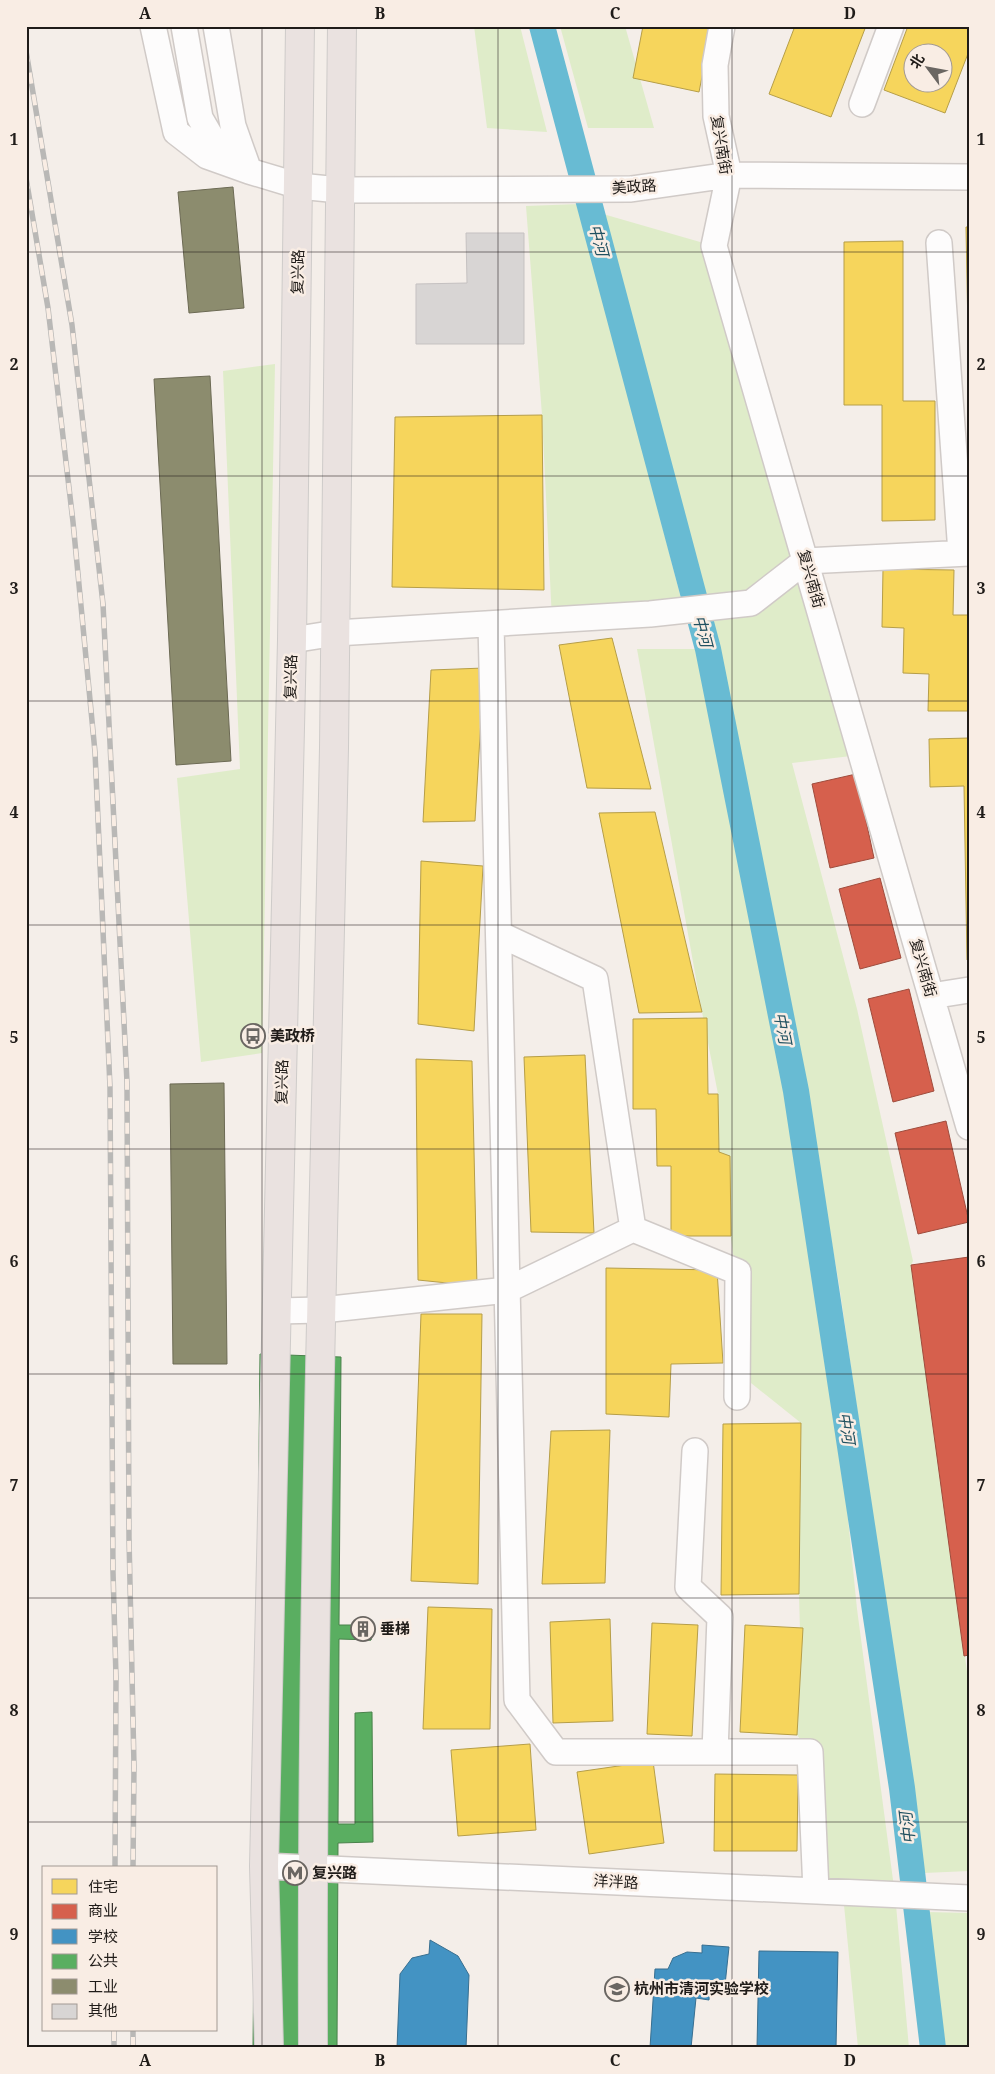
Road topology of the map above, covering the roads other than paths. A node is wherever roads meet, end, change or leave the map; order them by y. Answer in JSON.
{"nodes":[{"id":1,"x":153,"y":26,"type":"edge"},
{"id":2,"x":184,"y":26,"type":"edge"},
{"id":3,"x":216,"y":26,"type":"edge"},
{"id":4,"x":300,"y":26,"type":"edge"},
{"id":5,"x":342,"y":26,"type":"edge"},
{"id":6,"x":722,"y":26,"type":"edge"},
{"id":7,"x":891,"y":26,"type":"edge"},
{"id":8,"x":862,"y":104,"type":"dead end"},
{"id":9,"x":250,"y":172,"type":"junction"},
{"id":10,"x":728,"y":175,"type":"junction"},
{"id":11,"x":969,"y":178,"type":"edge"},
{"id":12,"x":299,"y":186,"type":"junction"},
{"id":13,"x":339,"y":190,"type":"junction"},
{"id":14,"x":939,"y":243,"type":"dead end"},
{"id":15,"x":965,"y":553,"type":"edge"},
{"id":16,"x":805,"y":562,"type":"junction"},
{"id":17,"x":491,"y":624,"type":"junction"},
{"id":18,"x":336,"y":633,"type":"junction"},
{"id":19,"x":292,"y":640,"type":"junction"},
{"id":20,"x":499,"y":934,"type":"junction"},
{"id":21,"x":969,"y":990,"type":"edge"},
{"id":22,"x":931,"y":996,"type":"junction"},
{"id":23,"x":969,"y":1127,"type":"edge"},
{"id":24,"x":633,"y":1229,"type":"junction"},
{"id":25,"x":507,"y":1290,"type":"junction"},
{"id":26,"x":322,"y":1310,"type":"junction"},
{"id":27,"x":276,"y":1311,"type":"junction"},
{"id":28,"x":737,"y":1397,"type":"dead end"},
{"id":29,"x":695,"y":1451,"type":"dead end"},
{"id":30,"x":715,"y":1752,"type":"junction"},
{"id":31,"x":264,"y":1866,"type":"junction"},
{"id":32,"x":313,"y":1868,"type":"junction"},
{"id":33,"x":816,"y":1891,"type":"junction"},
{"id":34,"x":969,"y":1898,"type":"edge"},
{"id":35,"x":269,"y":2048,"type":"edge"},
{"id":36,"x":313,"y":2048,"type":"edge"}],
"edges":[{"from":1,"to":9,"type":"street","name":"美政路"},
{"from":2,"to":9,"type":"street"},
{"from":3,"to":9,"type":"street"},
{"from":4,"to":12,"type":"main road","name":"复兴路"},
{"from":5,"to":13,"type":"main road"},
{"from":6,"to":10,"type":"street","name":"复兴南街"},
{"from":7,"to":8,"type":"street"},
{"from":9,"to":12,"type":"street","name":"美政路"},
{"from":10,"to":11,"type":"street","name":"美政路"},
{"from":10,"to":13,"type":"street","name":"美政路"},
{"from":10,"to":16,"type":"street","name":"复兴南街"},
{"from":12,"to":13,"type":"street","name":"美政路"},
{"from":12,"to":19,"type":"main road","name":"复兴路"},
{"from":13,"to":18,"type":"main road"},
{"from":14,"to":15,"type":"street"},
{"from":15,"to":16,"type":"street"},
{"from":16,"to":17,"type":"street"},
{"from":16,"to":22,"type":"street","name":"复兴南街"},
{"from":17,"to":18,"type":"street"},
{"from":17,"to":20,"type":"street"},
{"from":18,"to":19,"type":"street"},
{"from":18,"to":26,"type":"main road"},
{"from":19,"to":27,"type":"main road","name":"复兴路"},
{"from":20,"to":24,"type":"street"},
{"from":20,"to":25,"type":"street"},
{"from":21,"to":22,"type":"street"},
{"from":22,"to":23,"type":"street","name":"复兴南街"},
{"from":24,"to":25,"type":"street"},
{"from":24,"to":28,"type":"street"},
{"from":25,"to":26,"type":"street"},
{"from":25,"to":30,"type":"street"},
{"from":26,"to":27,"type":"street"},
{"from":26,"to":32,"type":"main road"},
{"from":27,"to":31,"type":"main road","name":"复兴路"},
{"from":29,"to":30,"type":"street"},
{"from":30,"to":33,"type":"street"},
{"from":31,"to":32,"type":"street","name":"洋泮路"},
{"from":31,"to":35,"type":"main road","name":"复兴路"},
{"from":32,"to":33,"type":"street","name":"洋泮路"},
{"from":32,"to":36,"type":"main road"},
{"from":33,"to":34,"type":"street","name":"洋泮路"}]}
